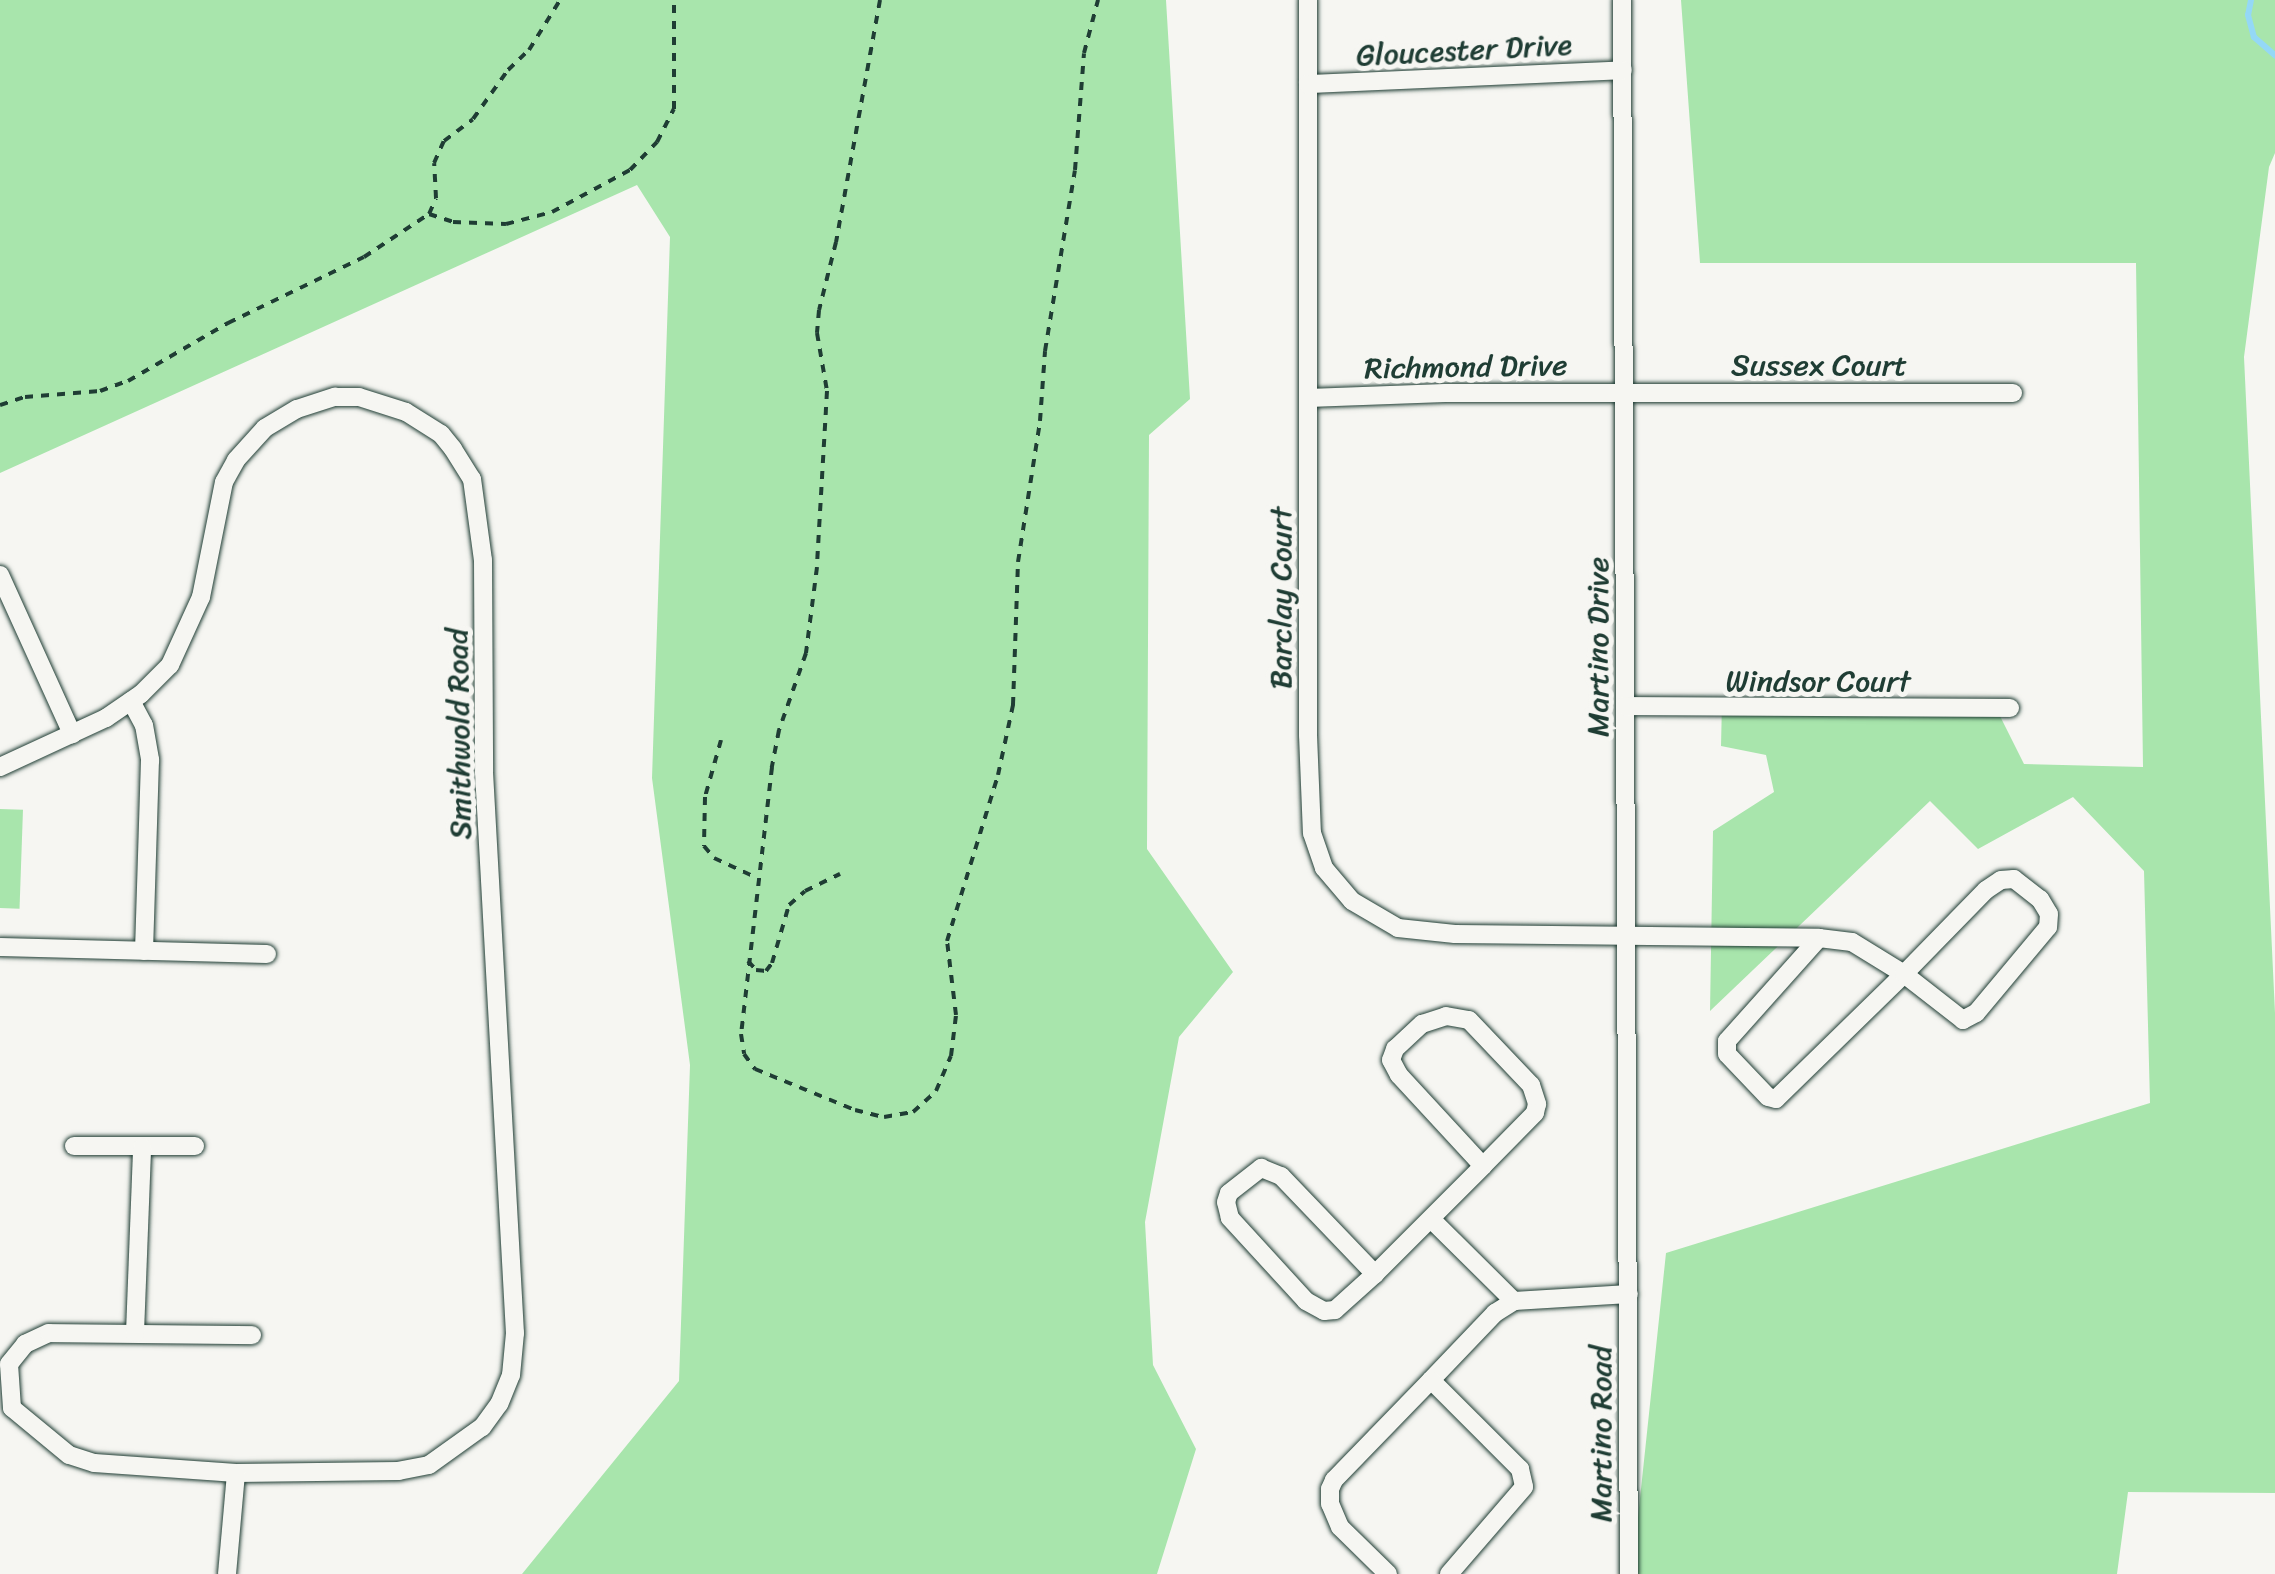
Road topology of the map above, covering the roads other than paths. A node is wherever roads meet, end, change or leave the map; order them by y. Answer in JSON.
{"nodes":[{"id":1,"x":1308,"y":0,"type":"edge"},
{"id":2,"x":1622,"y":0,"type":"edge"},
{"id":3,"x":1623,"y":70,"type":"junction"},
{"id":4,"x":1308,"y":84,"type":"junction"},
{"id":5,"x":1624,"y":393,"type":"junction"},
{"id":6,"x":2013,"y":393,"type":"dead end"},
{"id":7,"x":1308,"y":398,"type":"junction"},
{"id":8,"x":0,"y":575,"type":"edge"},
{"id":9,"x":131,"y":701,"type":"junction"},
{"id":10,"x":1625,"y":706,"type":"junction"},
{"id":11,"x":2010,"y":708,"type":"dead end"},
{"id":12,"x":72,"y":734,"type":"junction"},
{"id":13,"x":0,"y":767,"type":"edge"},
{"id":14,"x":1627,"y":937,"type":"junction"},
{"id":15,"x":1818,"y":938,"type":"junction"},
{"id":16,"x":0,"y":947,"type":"edge"},
{"id":17,"x":144,"y":951,"type":"junction"},
{"id":18,"x":266,"y":954,"type":"dead end"},
{"id":19,"x":1904,"y":974,"type":"junction"},
{"id":20,"x":74,"y":1146,"type":"dead end"},
{"id":21,"x":195,"y":1146,"type":"dead end"},
{"id":22,"x":142,"y":1147,"type":"junction"},
{"id":23,"x":1483,"y":1166,"type":"junction"},
{"id":24,"x":1430,"y":1219,"type":"junction"},
{"id":25,"x":1375,"y":1274,"type":"junction"},
{"id":26,"x":1629,"y":1294,"type":"junction"},
{"id":27,"x":1514,"y":1301,"type":"junction"},
{"id":28,"x":135,"y":1332,"type":"junction"},
{"id":29,"x":252,"y":1335,"type":"dead end"},
{"id":30,"x":1431,"y":1380,"type":"junction"},
{"id":31,"x":6,"y":1412,"type":"edge"},
{"id":32,"x":236,"y":1473,"type":"junction"},
{"id":33,"x":227,"y":1574,"type":"edge"},
{"id":34,"x":1388,"y":1574,"type":"edge"},
{"id":35,"x":1449,"y":1574,"type":"edge"},
{"id":36,"x":1629,"y":1574,"type":"edge"}],
"edges":[{"from":1,"to":4,"type":"street","name":"Barclay Court"},
{"from":2,"to":3,"type":"street","name":"Martino Drive"},
{"from":3,"to":4,"type":"street","name":"Gloucester Drive"},
{"from":3,"to":5,"type":"street","name":"Martino Drive"},
{"from":4,"to":7,"type":"street","name":"Barclay Court"},
{"from":5,"to":6,"type":"street","name":"Sussex Court"},
{"from":5,"to":7,"type":"street","name":"Richmond Drive"},
{"from":5,"to":10,"type":"street","name":"Martino Drive"},
{"from":7,"to":14,"type":"street","name":"Barclay Court"},
{"from":8,"to":12,"type":"street"},
{"from":9,"to":12,"type":"street","name":"Smithwold Road"},
{"from":9,"to":17,"type":"street"},
{"from":9,"to":32,"type":"street","name":"Smithwold Road"},
{"from":10,"to":11,"type":"street","name":"Windsor Court"},
{"from":10,"to":14,"type":"street","name":"Martino Drive"},
{"from":12,"to":13,"type":"street","name":"Smithwold Road"},
{"from":14,"to":15,"type":"street","name":"Barclay Court"},
{"from":14,"to":26,"type":"street","name":"Martino Drive"},
{"from":15,"to":19,"type":"street","name":"Barclay Court"},
{"from":15,"to":19,"type":"street"},
{"from":16,"to":17,"type":"street"},
{"from":17,"to":18,"type":"street"},
{"from":19,"to":19,"type":"street"},
{"from":20,"to":22,"type":"street"},
{"from":21,"to":22,"type":"street"},
{"from":22,"to":28,"type":"street"},
{"from":23,"to":23,"type":"street"},
{"from":23,"to":24,"type":"street"},
{"from":24,"to":25,"type":"street"},
{"from":24,"to":27,"type":"street"},
{"from":25,"to":25,"type":"street"},
{"from":26,"to":27,"type":"street"},
{"from":26,"to":36,"type":"street","name":"Martino Road"},
{"from":27,"to":30,"type":"street"},
{"from":28,"to":29,"type":"street","name":"Smithwold Road"},
{"from":28,"to":31,"type":"street","name":"Smithwold Road"},
{"from":30,"to":34,"type":"street"},
{"from":30,"to":35,"type":"street"},
{"from":31,"to":32,"type":"street","name":"Smithwold Road"},
{"from":32,"to":33,"type":"street"}]}
